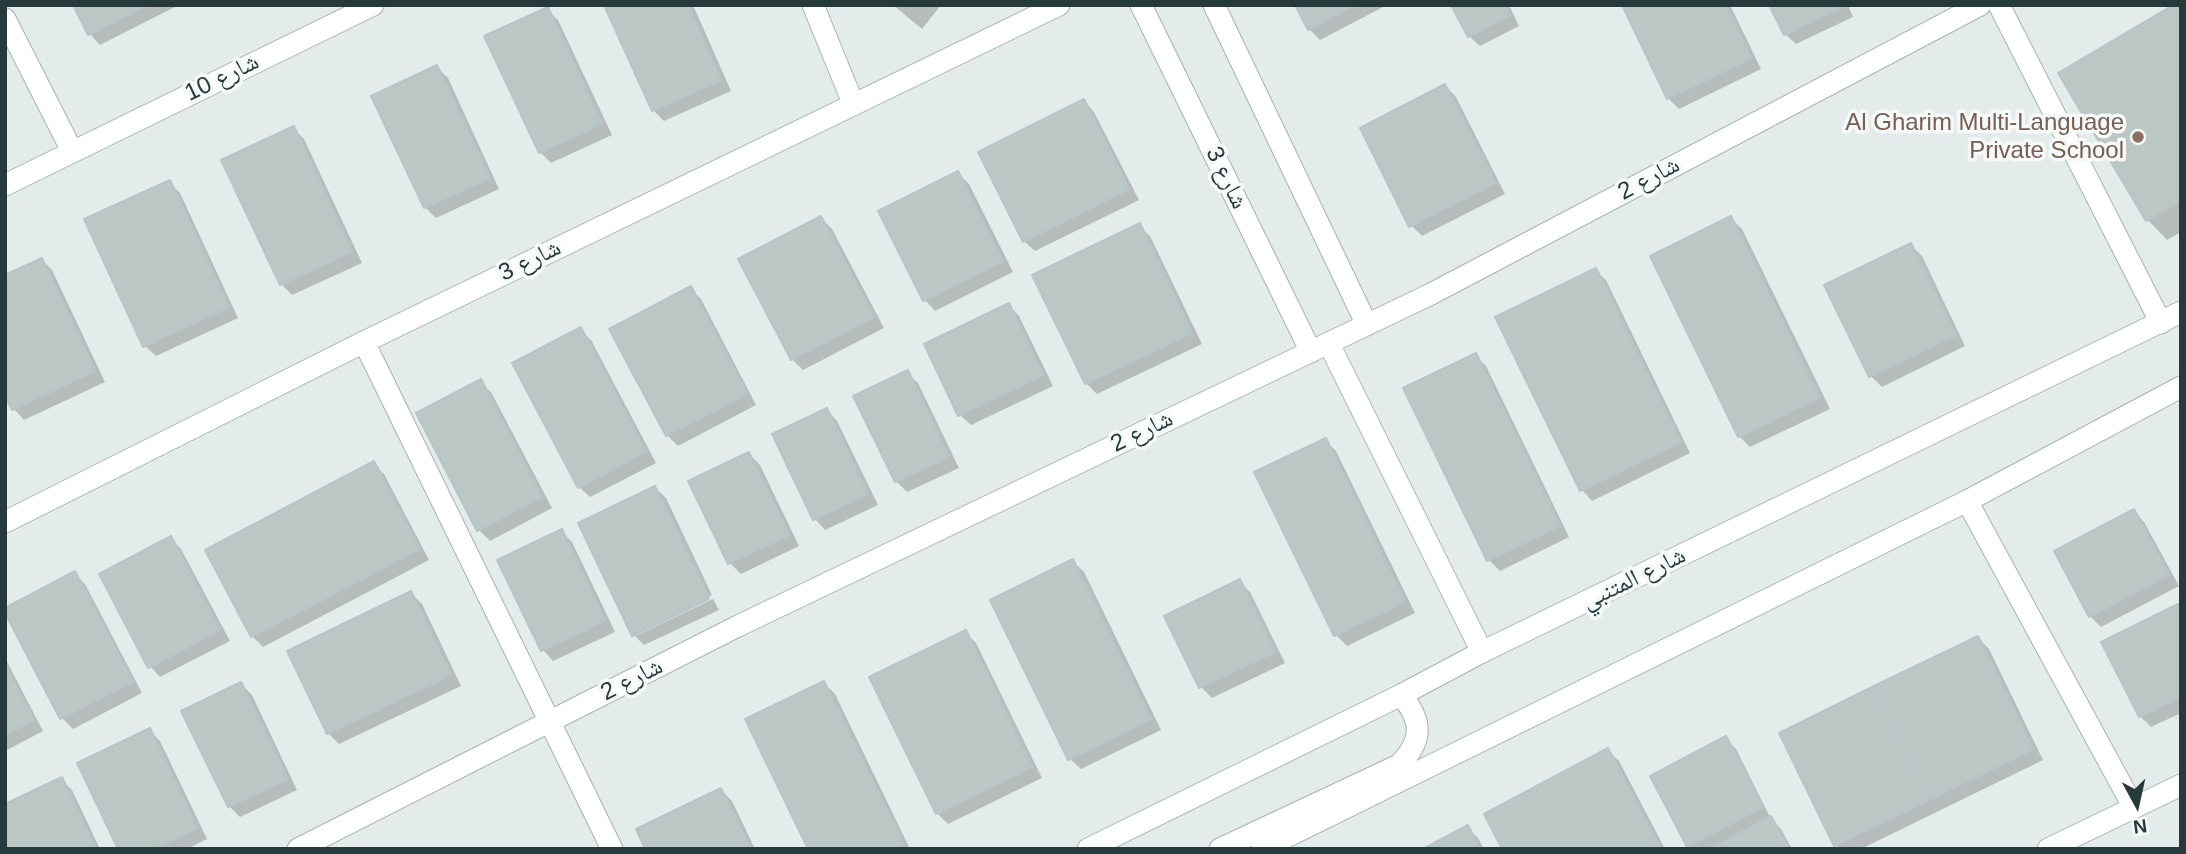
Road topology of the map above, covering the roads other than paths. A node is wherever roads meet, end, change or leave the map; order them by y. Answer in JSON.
{"nodes":[{"id":1,"x":373,"y":5,"type":"edge"},
{"id":2,"x":813,"y":5,"type":"edge"},
{"id":3,"x":1059,"y":5,"type":"edge"},
{"id":4,"x":1141,"y":5,"type":"edge"},
{"id":5,"x":1214,"y":5,"type":"edge"},
{"id":6,"x":1980,"y":5,"type":"edge"},
{"id":7,"x":1999,"y":5,"type":"edge"},
{"id":8,"x":5,"y":19,"type":"edge"},
{"id":9,"x":853,"y":103,"type":"junction"},
{"id":10,"x":72,"y":151,"type":"junction"},
{"id":11,"x":5,"y":185,"type":"edge"},
{"id":12,"x":2181,"y":312,"type":"edge"},
{"id":13,"x":2161,"y":323,"type":"junction"},
{"id":14,"x":1367,"y":325,"type":"junction"},
{"id":15,"x":364,"y":342,"type":"junction"},
{"id":16,"x":1320,"y":348,"type":"junction"},
{"id":17,"x":2181,"y":387,"type":"edge"},
{"id":18,"x":1967,"y":501,"type":"junction"},
{"id":19,"x":5,"y":522,"type":"edge"},
{"id":20,"x":1482,"y":652,"type":"junction"},
{"id":21,"x":1401,"y":695,"type":"junction"},
{"id":22,"x":549,"y":721,"type":"junction"},
{"id":23,"x":2181,"y":785,"type":"edge"},
{"id":24,"x":2134,"y":808,"type":"junction"},
{"id":25,"x":2056,"y":847,"type":"edge"},
{"id":26,"x":298,"y":849,"type":"edge"},
{"id":27,"x":612,"y":849,"type":"edge"},
{"id":28,"x":1088,"y":849,"type":"edge"},
{"id":29,"x":1220,"y":849,"type":"edge"},
{"id":30,"x":1262,"y":849,"type":"edge"}],
"edges":[{"from":1,"to":10,"type":"street","name":"شارع 10"},
{"from":2,"to":9,"type":"street"},
{"from":3,"to":9,"type":"street","name":"شارع 3"},
{"from":4,"to":16,"type":"street","name":"شارع 3"},
{"from":5,"to":14,"type":"street"},
{"from":6,"to":14,"type":"street","name":"شارع 2"},
{"from":7,"to":13,"type":"street"},
{"from":8,"to":10,"type":"street"},
{"from":9,"to":15,"type":"street","name":"شارع 3"},
{"from":10,"to":11,"type":"street","name":"شارع 10"},
{"from":12,"to":13,"type":"street","name":"شارع المتنبي"},
{"from":13,"to":20,"type":"street","name":"شارع المتنبي"},
{"from":14,"to":16,"type":"street","name":"شارع 2"},
{"from":15,"to":19,"type":"street","name":"شارع 3"},
{"from":15,"to":22,"type":"street"},
{"from":16,"to":20,"type":"street","name":"شارع 3"},
{"from":16,"to":22,"type":"street","name":"شارع 2"},
{"from":17,"to":18,"type":"street"},
{"from":18,"to":24,"type":"street"},
{"from":18,"to":30,"type":"street"},
{"from":20,"to":21,"type":"street","name":"شارع المتنبي"},
{"from":21,"to":28,"type":"street","name":"شارع المتنبي"},
{"from":21,"to":29,"type":"street"},
{"from":22,"to":26,"type":"street","name":"شارع 2"},
{"from":22,"to":27,"type":"street"},
{"from":23,"to":24,"type":"street"},
{"from":24,"to":25,"type":"street"}]}
